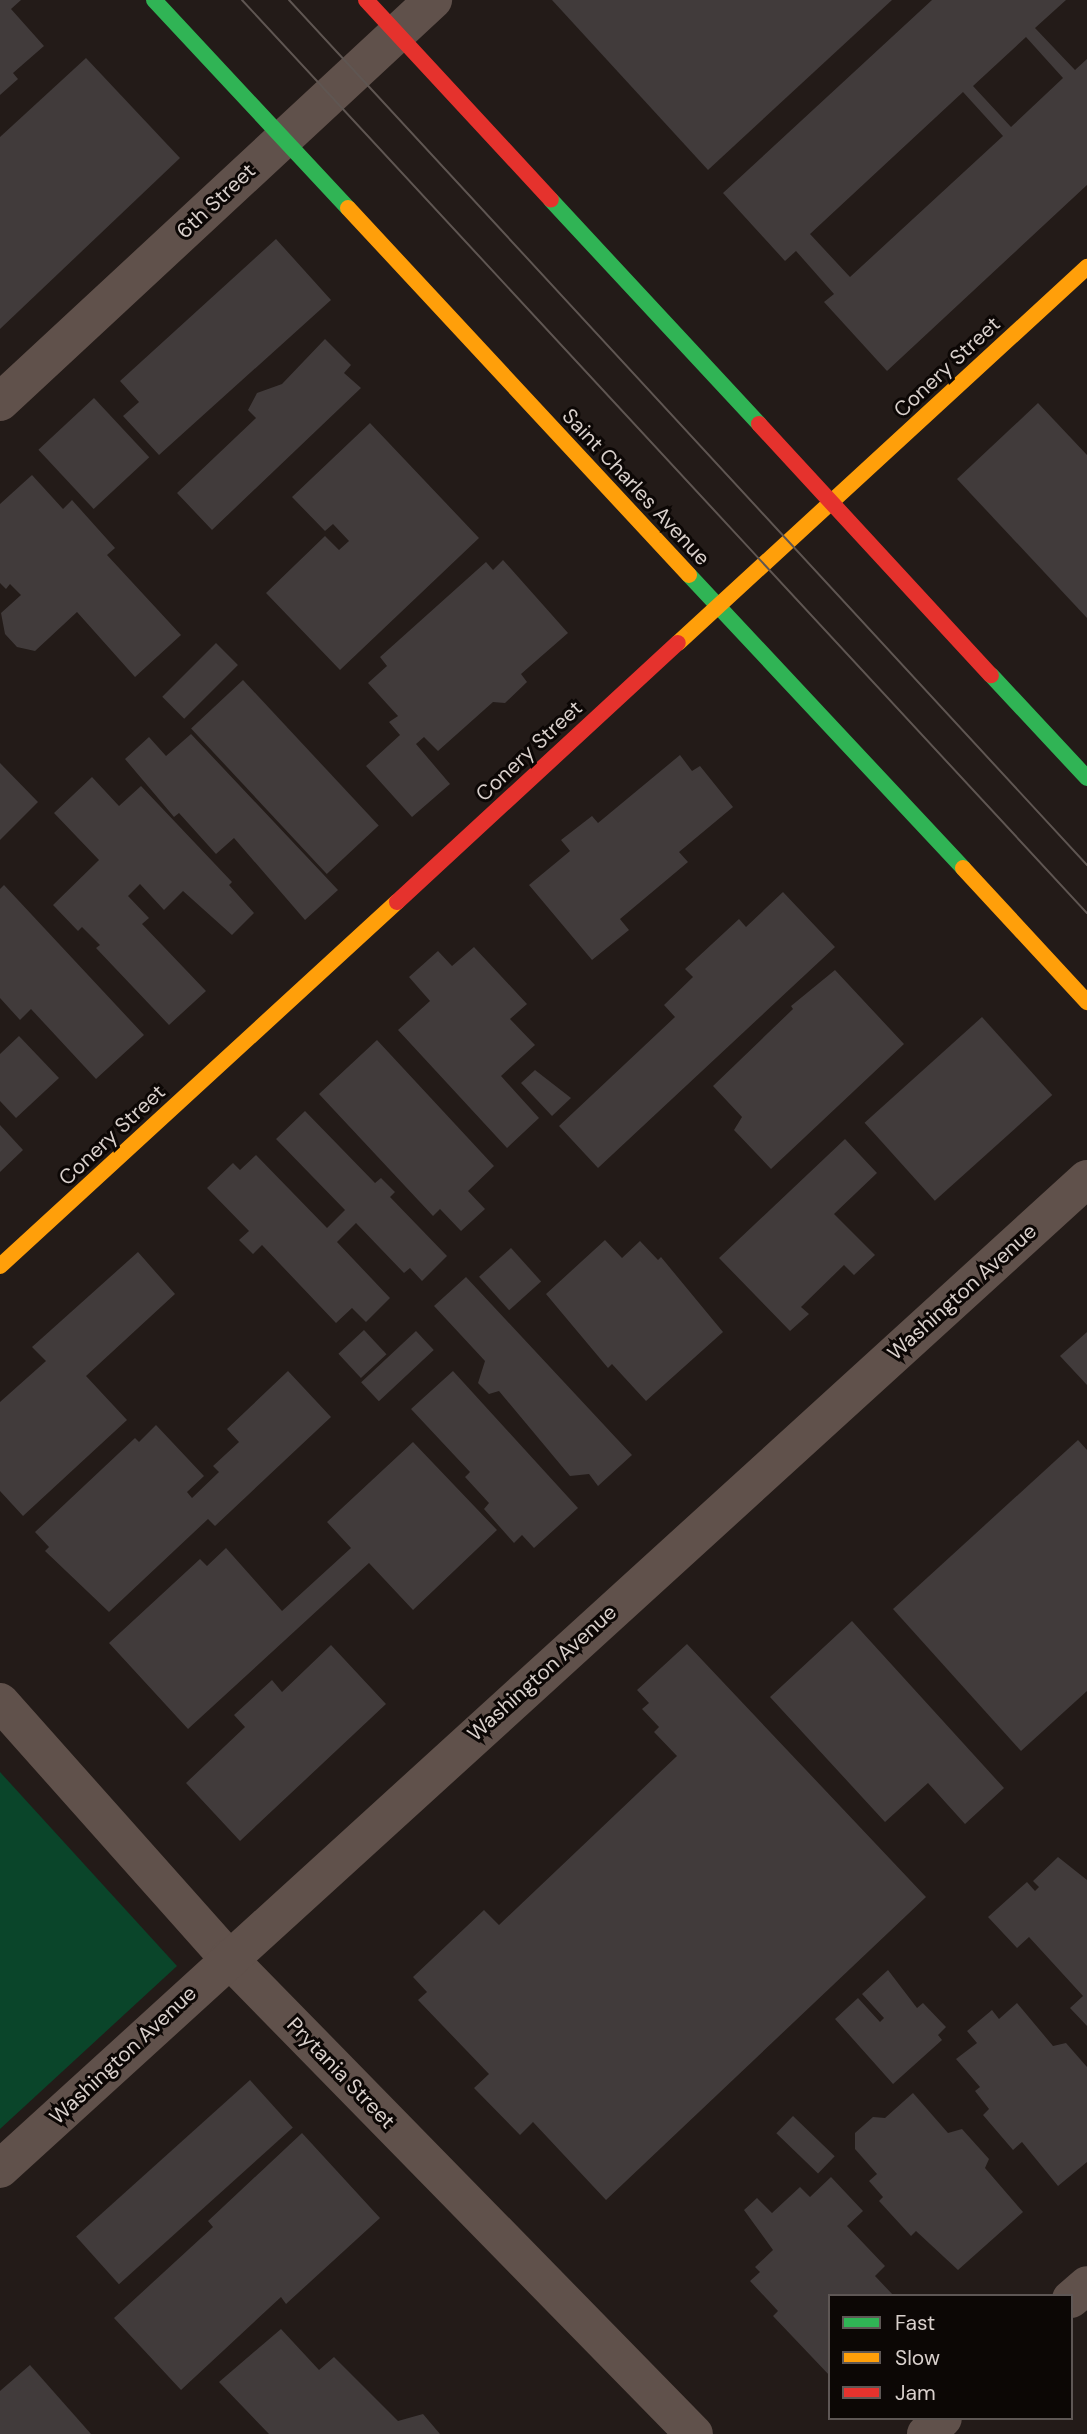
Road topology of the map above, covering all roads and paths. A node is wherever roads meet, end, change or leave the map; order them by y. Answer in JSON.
{"nodes":[{"id":1,"x":154,"y":0,"type":"edge"},
{"id":2,"x":366,"y":0,"type":"edge"},
{"id":3,"x":433,"y":0,"type":"edge"},
{"id":4,"x":397,"y":33,"type":"junction"},
{"id":5,"x":283,"y":139,"type":"junction"},
{"id":6,"x":1087,"y":267,"type":"edge"},
{"id":7,"x":0,"y":402,"type":"edge"},
{"id":8,"x":831,"y":502,"type":"junction"},
{"id":9,"x":718,"y":606,"type":"junction"},
{"id":10,"x":1087,"y":778,"type":"edge"},
{"id":11,"x":1087,"y":1002,"type":"edge"},
{"id":12,"x":1087,"y":1179,"type":"edge"},
{"id":13,"x":0,"y":1266,"type":"edge"},
{"id":14,"x":0,"y":1702,"type":"edge"},
{"id":15,"x":228,"y":1958,"type":"junction"},
{"id":16,"x":0,"y":2169,"type":"edge"},
{"id":17,"x":1087,"y":2285,"type":"edge"},
{"id":18,"x":1073,"y":2297,"type":"edge"},
{"id":19,"x":941,"y":2420,"type":"edge"},
{"id":20,"x":694,"y":2434,"type":"edge"},
{"id":21,"x":926,"y":2434,"type":"edge"}],
"edges":[{"from":1,"to":5,"type":"main road","name":"Saint Charles Avenue"},
{"from":2,"to":4,"type":"main road"},
{"from":3,"to":4,"type":"street","name":"6th Street"},
{"from":4,"to":5,"type":"street","name":"6th Street"},
{"from":4,"to":8,"type":"main road"},
{"from":5,"to":7,"type":"street","name":"6th Street"},
{"from":5,"to":9,"type":"main road","name":"Saint Charles Avenue"},
{"from":6,"to":8,"type":"main road","name":"Conery Street"},
{"from":8,"to":9,"type":"main road","name":"Conery Street"},
{"from":8,"to":10,"type":"main road"},
{"from":9,"to":11,"type":"main road","name":"Saint Charles Avenue"},
{"from":9,"to":13,"type":"main road","name":"Conery Street"},
{"from":12,"to":15,"type":"street","name":"Washington Avenue"},
{"from":14,"to":15,"type":"street","name":"Prytania Street"},
{"from":15,"to":16,"type":"street","name":"Washington Avenue"},
{"from":15,"to":20,"type":"street","name":"Prytania Street"},
{"from":17,"to":18,"type":"street"},
{"from":19,"to":21,"type":"street"}]}
